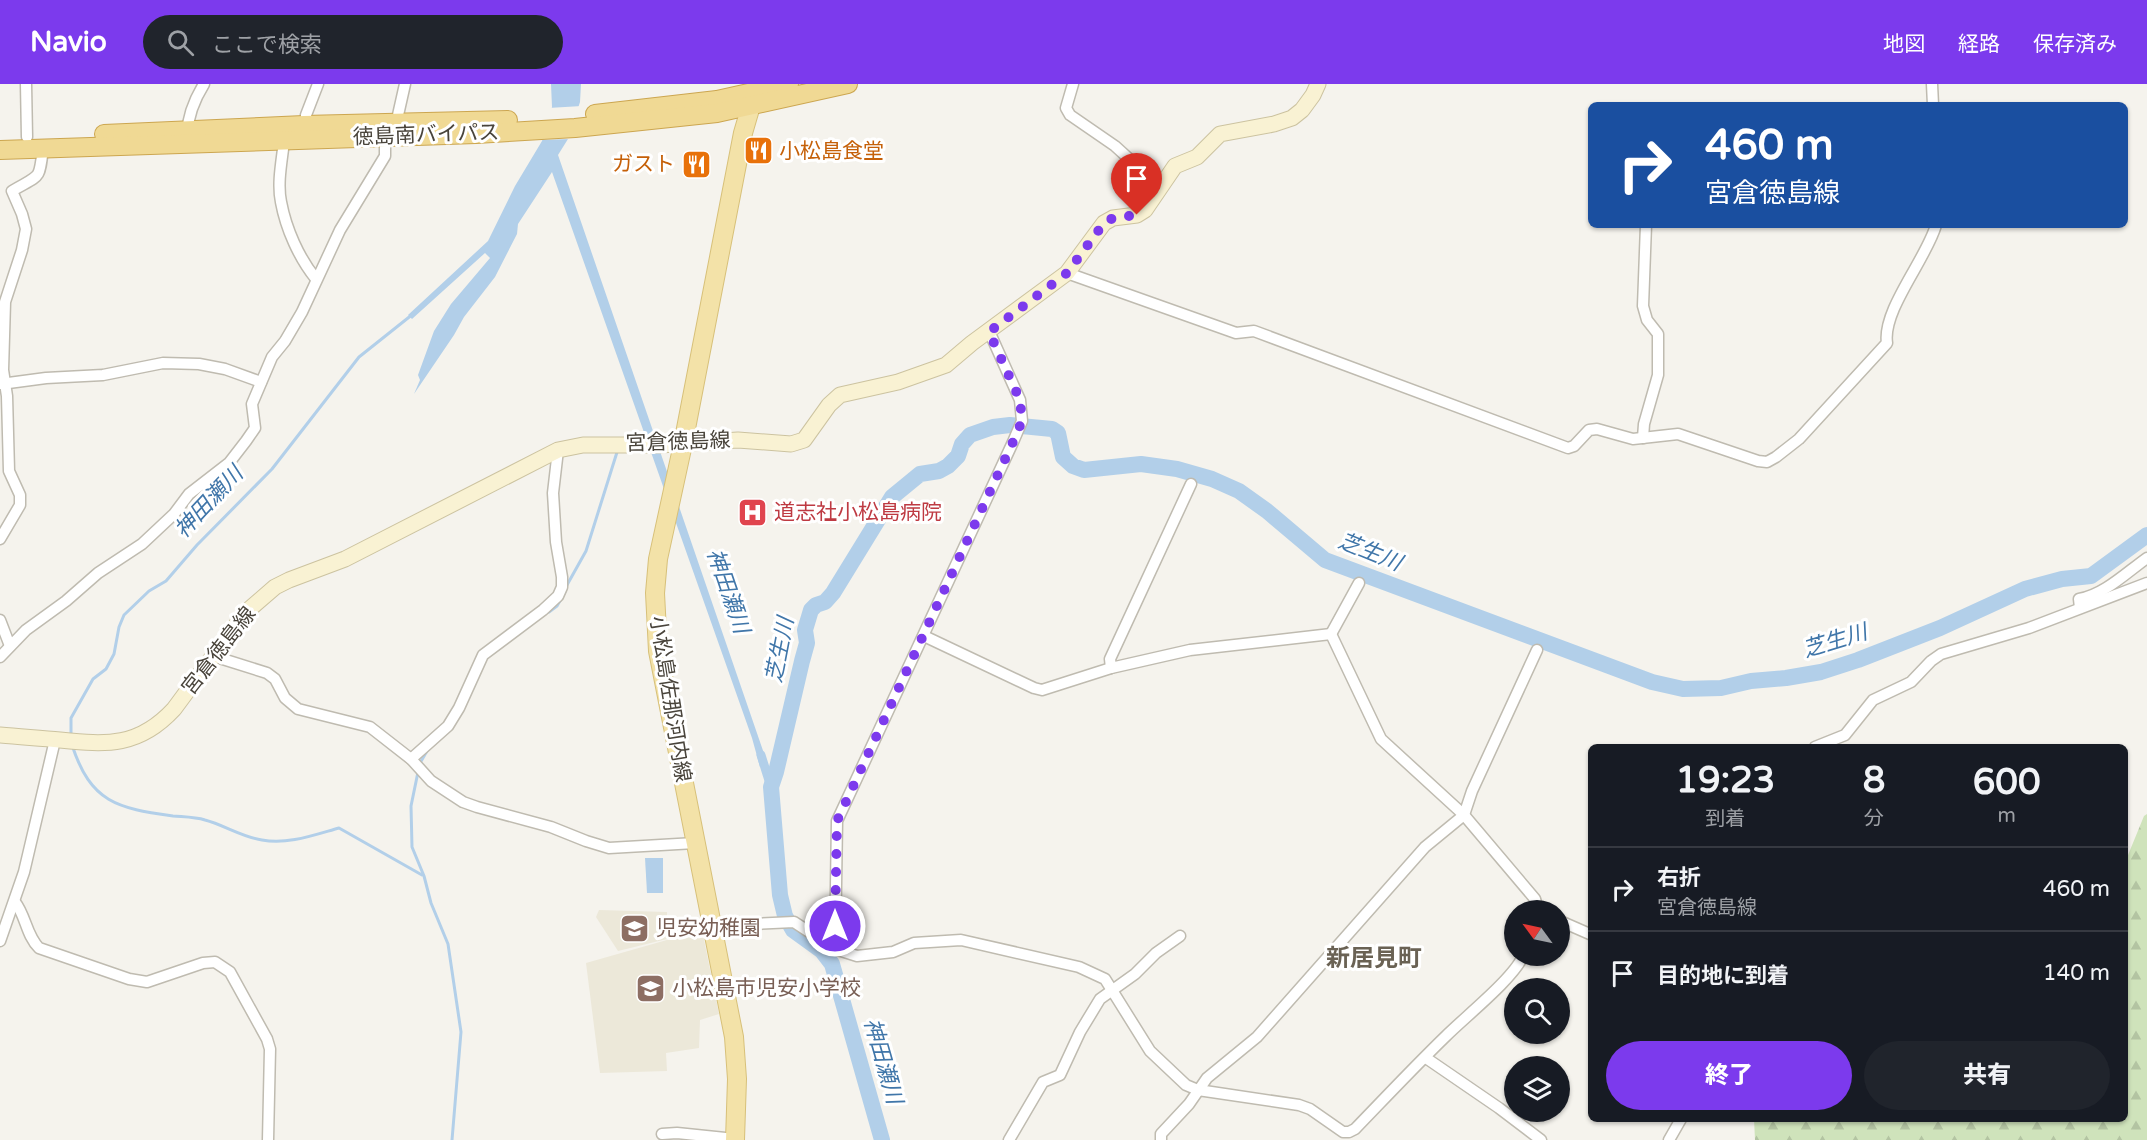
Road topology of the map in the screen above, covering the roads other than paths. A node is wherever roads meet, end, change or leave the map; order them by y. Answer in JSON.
{"nodes":[{"id":1,"x":26,"y":84,"type":"edge"},
{"id":2,"x":204,"y":84,"type":"edge"},
{"id":3,"x":318,"y":84,"type":"edge"},
{"id":4,"x":405,"y":84,"type":"edge"},
{"id":5,"x":789,"y":84,"type":"edge"},
{"id":6,"x":848,"y":84,"type":"edge"},
{"id":7,"x":1073,"y":84,"type":"edge"},
{"id":8,"x":1318,"y":84,"type":"edge"},
{"id":9,"x":1932,"y":84,"type":"edge"},
{"id":10,"x":754,"y":94,"type":"edge"},
{"id":11,"x":1933,"y":102,"type":"edge"},
{"id":12,"x":391,"y":131,"type":"junction"},
{"id":13,"x":305,"y":132,"type":"junction"},
{"id":14,"x":27,"y":136,"type":"junction"},
{"id":15,"x":187,"y":137,"type":"junction"},
{"id":16,"x":0,"y":138,"type":"edge"},
{"id":17,"x":284,"y":141,"type":"junction"},
{"id":18,"x":43,"y":148,"type":"junction"},
{"id":19,"x":0,"y":150,"type":"edge"},
{"id":20,"x":1160,"y":187,"type":"junction"},
{"id":21,"x":1646,"y":228,"type":"edge"},
{"id":22,"x":1935,"y":228,"type":"edge"},
{"id":23,"x":1067,"y":273,"type":"junction"},
{"id":24,"x":316,"y":279,"type":"junction"},
{"id":25,"x":989,"y":332,"type":"junction"},
{"id":26,"x":261,"y":382,"type":"junction"},
{"id":27,"x":3,"y":384,"type":"edge"},
{"id":28,"x":1643,"y":438,"type":"junction"},
{"id":29,"x":684,"y":444,"type":"junction"},
{"id":30,"x":558,"y":450,"type":"junction"},
{"id":31,"x":1191,"y":484,"type":"dead end"},
{"id":32,"x":0,"y":539,"type":"edge"},
{"id":33,"x":2147,"y":558,"type":"edge"},
{"id":34,"x":1359,"y":583,"type":"dead end"},
{"id":35,"x":2147,"y":583,"type":"edge"},
{"id":36,"x":2080,"y":608,"type":"junction"},
{"id":37,"x":0,"y":620,"type":"edge"},
{"id":38,"x":1330,"y":634,"type":"junction"},
{"id":39,"x":924,"y":636,"type":"junction"},
{"id":40,"x":10,"y":646,"type":"junction"},
{"id":41,"x":1537,"y":650,"type":"dead end"},
{"id":42,"x":213,"y":656,"type":"junction"},
{"id":43,"x":0,"y":657,"type":"edge"},
{"id":44,"x":1111,"y":668,"type":"junction"},
{"id":45,"x":0,"y":735,"type":"edge"},
{"id":46,"x":55,"y":740,"type":"junction"},
{"id":47,"x":1822,"y":744,"type":"edge"},
{"id":48,"x":411,"y":759,"type":"junction"},
{"id":49,"x":1464,"y":815,"type":"junction"},
{"id":50,"x":695,"y":843,"type":"junction"},
{"id":51,"x":1534,"y":900,"type":"edge"},
{"id":52,"x":15,"y":902,"type":"junction"},
{"id":53,"x":1570,"y":925,"type":"edge"},
{"id":54,"x":711,"y":926,"type":"junction"},
{"id":55,"x":1588,"y":933,"type":"edge"},
{"id":56,"x":1180,"y":936,"type":"dead end"},
{"id":57,"x":0,"y":941,"type":"edge"},
{"id":58,"x":835,"y":950,"type":"junction"},
{"id":59,"x":1517,"y":966,"type":"edge"},
{"id":60,"x":1112,"y":990,"type":"junction"},
{"id":61,"x":1426,"y":1058,"type":"junction"},
{"id":62,"x":1198,"y":1090,"type":"junction"},
{"id":63,"x":1679,"y":1122,"type":"edge"},
{"id":64,"x":662,"y":1134,"type":"dead end"},
{"id":65,"x":735,"y":1139,"type":"edge"},
{"id":66,"x":268,"y":1140,"type":"edge"},
{"id":67,"x":1009,"y":1140,"type":"edge"},
{"id":68,"x":1161,"y":1140,"type":"edge"},
{"id":69,"x":1541,"y":1140,"type":"edge"},
{"id":70,"x":1669,"y":1140,"type":"edge"}],
"edges":[{"from":1,"to":14,"type":"street"},
{"from":2,"to":15,"type":"street"},
{"from":3,"to":13,"type":"street"},
{"from":4,"to":12,"type":"street"},
{"from":5,"to":10,"type":"highway","name":"徳島南バイパス"},
{"from":6,"to":10,"type":"highway","name":"徳島南バイパス"},
{"from":7,"to":20,"type":"street"},
{"from":8,"to":20,"type":"main road","name":"宮倉徳島線"},
{"from":9,"to":11,"type":"street"},
{"from":10,"to":12,"type":"highway","name":"徳島南バイパス"},
{"from":10,"to":29,"type":"main road","name":"小松島佐那河内線"},
{"from":12,"to":13,"type":"highway","name":"徳島南バイパス"},
{"from":12,"to":24,"type":"street"},
{"from":13,"to":15,"type":"highway","name":"徳島南バイパス"},
{"from":13,"to":17,"type":"highway","name":"徳島南バイパス"},
{"from":14,"to":15,"type":"highway","name":"徳島南バイパス"},
{"from":14,"to":16,"type":"highway","name":"徳島南バイパス"},
{"from":15,"to":17,"type":"highway","name":"徳島南バイパス"},
{"from":15,"to":18,"type":"highway","name":"徳島南バイパス"},
{"from":17,"to":24,"type":"street"},
{"from":18,"to":19,"type":"highway","name":"徳島南バイパス"},
{"from":18,"to":27,"type":"street"},
{"from":20,"to":23,"type":"main road","name":"宮倉徳島線"},
{"from":21,"to":28,"type":"street"},
{"from":22,"to":28,"type":"street"},
{"from":23,"to":25,"type":"main road","name":"宮倉徳島線"},
{"from":23,"to":28,"type":"street"},
{"from":24,"to":26,"type":"street"},
{"from":25,"to":29,"type":"main road","name":"宮倉徳島線"},
{"from":25,"to":39,"type":"street"},
{"from":26,"to":27,"type":"street"},
{"from":26,"to":40,"type":"street"},
{"from":27,"to":32,"type":"street"},
{"from":29,"to":30,"type":"main road","name":"宮倉徳島線"},
{"from":29,"to":50,"type":"main road","name":"小松島佐那河内線"},
{"from":30,"to":42,"type":"main road","name":"宮倉徳島線"},
{"from":30,"to":48,"type":"street"},
{"from":31,"to":44,"type":"street"},
{"from":33,"to":36,"type":"street"},
{"from":34,"to":38,"type":"street"},
{"from":35,"to":36,"type":"street"},
{"from":36,"to":47,"type":"street"},
{"from":37,"to":40,"type":"street"},
{"from":38,"to":44,"type":"street"},
{"from":38,"to":49,"type":"street"},
{"from":39,"to":44,"type":"street"},
{"from":39,"to":58,"type":"street"},
{"from":40,"to":43,"type":"street"},
{"from":41,"to":49,"type":"street"},
{"from":42,"to":46,"type":"main road","name":"宮倉徳島線"},
{"from":42,"to":48,"type":"street"},
{"from":45,"to":46,"type":"main road","name":"宮倉徳島線"},
{"from":46,"to":52,"type":"street"},
{"from":48,"to":50,"type":"street"},
{"from":49,"to":51,"type":"street"},
{"from":49,"to":62,"type":"street"},
{"from":50,"to":54,"type":"main road","name":"小松島佐那河内線"},
{"from":52,"to":57,"type":"street"},
{"from":52,"to":66,"type":"street"},
{"from":53,"to":55,"type":"street"},
{"from":54,"to":58,"type":"street"},
{"from":54,"to":65,"type":"main road","name":"小松島佐那河内線"},
{"from":56,"to":60,"type":"street"},
{"from":58,"to":60,"type":"street"},
{"from":59,"to":61,"type":"street"},
{"from":60,"to":62,"type":"street"},
{"from":60,"to":67,"type":"street"},
{"from":61,"to":62,"type":"street"},
{"from":61,"to":69,"type":"street"},
{"from":62,"to":68,"type":"street"},
{"from":63,"to":70,"type":"street"},
{"from":64,"to":65,"type":"street"}]}
